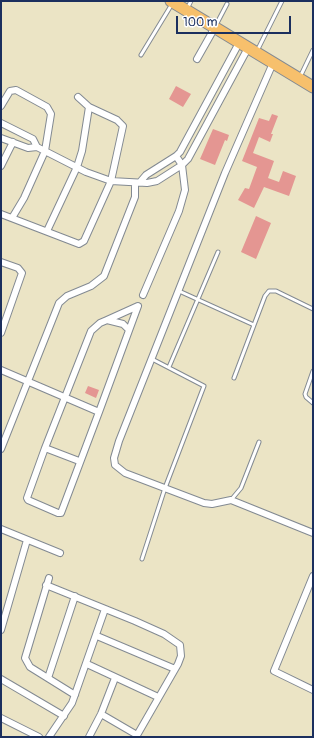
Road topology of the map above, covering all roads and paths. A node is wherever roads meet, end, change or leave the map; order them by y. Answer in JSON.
{"nodes":[{"id":1,"x":282,"y":1,"type":"edge"},
{"id":2,"x":172,"y":2,"type":"edge"},
{"id":3,"x":227,"y":4,"type":"dead end"},
{"id":4,"x":189,"y":6,"type":"edge"},
{"id":5,"x":214,"y":29,"type":"junction"},
{"id":6,"x":248,"y":48,"type":"junction"},
{"id":7,"x":313,"y":50,"type":"edge"},
{"id":8,"x":141,"y":55,"type":"dead end"},
{"id":9,"x":197,"y":59,"type":"dead end"},
{"id":10,"x":272,"y":63,"type":"junction"},
{"id":11,"x":299,"y":78,"type":"junction"},
{"id":12,"x":313,"y":87,"type":"edge"},
{"id":13,"x":78,"y":97,"type":"dead end"},
{"id":14,"x":1,"y":106,"type":"edge"},
{"id":15,"x":89,"y":107,"type":"junction"},
{"id":16,"x":202,"y":112,"type":"junction"},
{"id":17,"x":211,"y":117,"type":"junction"},
{"id":18,"x":1,"y":123,"type":"edge"},
{"id":19,"x":1,"y":138,"type":"edge"},
{"id":20,"x":13,"y":142,"type":"junction"},
{"id":21,"x":37,"y":147,"type":"junction"},
{"id":22,"x":45,"y":151,"type":"junction"},
{"id":23,"x":176,"y":156,"type":"junction"},
{"id":24,"x":182,"y":165,"type":"junction"},
{"id":25,"x":1,"y":166,"type":"edge"},
{"id":26,"x":77,"y":167,"type":"junction"},
{"id":27,"x":111,"y":181,"type":"junction"},
{"id":28,"x":137,"y":182,"type":"junction"},
{"id":29,"x":1,"y":214,"type":"edge"},
{"id":30,"x":12,"y":218,"type":"junction"},
{"id":31,"x":47,"y":231,"type":"junction"},
{"id":32,"x":218,"y":252,"type":"dead end"},
{"id":33,"x":1,"y":262,"type":"edge"},
{"id":34,"x":179,"y":291,"type":"junction"},
{"id":35,"x":143,"y":295,"type":"dead end"},
{"id":36,"x":197,"y":300,"type":"junction"},
{"id":37,"x":313,"y":309,"type":"edge"},
{"id":38,"x":107,"y":320,"type":"junction"},
{"id":39,"x":254,"y":325,"type":"junction"},
{"id":40,"x":130,"y":330,"type":"junction"},
{"id":41,"x":1,"y":333,"type":"edge"},
{"id":42,"x":152,"y":359,"type":"junction"},
{"id":43,"x":169,"y":367,"type":"junction"},
{"id":44,"x":1,"y":370,"type":"edge"},
{"id":45,"x":313,"y":371,"type":"edge"},
{"id":46,"x":234,"y":378,"type":"dead end"},
{"id":47,"x":28,"y":381,"type":"junction"},
{"id":48,"x":66,"y":397,"type":"junction"},
{"id":49,"x":313,"y":403,"type":"edge"},
{"id":50,"x":98,"y":412,"type":"junction"},
{"id":51,"x":260,"y":442,"type":"dead end"},
{"id":52,"x":45,"y":448,"type":"junction"},
{"id":53,"x":1,"y":449,"type":"edge"},
{"id":54,"x":79,"y":461,"type":"junction"},
{"id":55,"x":165,"y":488,"type":"junction"},
{"id":56,"x":231,"y":500,"type":"junction"},
{"id":57,"x":1,"y":525,"type":"edge"},
{"id":58,"x":3,"y":530,"type":"edge"},
{"id":59,"x":313,"y":533,"type":"edge"},
{"id":60,"x":27,"y":540,"type":"junction"},
{"id":61,"x":60,"y":553,"type":"dead end"},
{"id":62,"x":142,"y":559,"type":"dead end"},
{"id":63,"x":313,"y":576,"type":"edge"},
{"id":64,"x":49,"y":578,"type":"dead end"},
{"id":65,"x":46,"y":585,"type":"junction"},
{"id":66,"x":75,"y":596,"type":"junction"},
{"id":67,"x":105,"y":609,"type":"junction"},
{"id":68,"x":1,"y":630,"type":"edge"},
{"id":69,"x":97,"y":636,"type":"junction"},
{"id":70,"x":87,"y":664,"type":"junction"},
{"id":71,"x":175,"y":669,"type":"junction"},
{"id":72,"x":48,"y":678,"type":"junction"},
{"id":73,"x":115,"y":678,"type":"junction"},
{"id":74,"x":1,"y":679,"type":"edge"},
{"id":75,"x":313,"y":690,"type":"edge"},
{"id":76,"x":75,"y":695,"type":"junction"},
{"id":77,"x":158,"y":697,"type":"junction"},
{"id":78,"x":101,"y":714,"type":"junction"},
{"id":79,"x":64,"y":716,"type":"junction"},
{"id":80,"x":1,"y":718,"type":"edge"},
{"id":81,"x":136,"y":736,"type":"edge"},
{"id":82,"x":39,"y":737,"type":"edge"},
{"id":83,"x":49,"y":737,"type":"edge"},
{"id":84,"x":89,"y":737,"type":"edge"}],
"edges":[{"from":1,"to":6,"type":"lane"},
{"from":2,"to":4,"type":"highway"},
{"from":2,"to":8,"type":"lane"},
{"from":3,"to":5,"type":"lane"},
{"from":4,"to":5,"type":"highway"},
{"from":5,"to":6,"type":"highway"},
{"from":5,"to":9,"type":"street"},
{"from":6,"to":10,"type":"highway"},
{"from":6,"to":16,"type":"street"},
{"from":6,"to":17,"type":"street"},
{"from":7,"to":11,"type":"lane"},
{"from":10,"to":11,"type":"highway"},
{"from":10,"to":34,"type":"street"},
{"from":11,"to":12,"type":"highway"},
{"from":13,"to":15,"type":"street"},
{"from":14,"to":22,"type":"street"},
{"from":15,"to":26,"type":"street"},
{"from":15,"to":27,"type":"street"},
{"from":16,"to":17,"type":"street"},
{"from":16,"to":23,"type":"street"},
{"from":17,"to":24,"type":"street"},
{"from":18,"to":21,"type":"street"},
{"from":19,"to":20,"type":"street"},
{"from":20,"to":21,"type":"street"},
{"from":20,"to":25,"type":"street"},
{"from":21,"to":22,"type":"street"},
{"from":22,"to":26,"type":"street"},
{"from":22,"to":30,"type":"street"},
{"from":23,"to":24,"type":"street"},
{"from":23,"to":28,"type":"street"},
{"from":24,"to":28,"type":"street"},
{"from":24,"to":35,"type":"street"},
{"from":26,"to":27,"type":"street"},
{"from":26,"to":31,"type":"street"},
{"from":27,"to":28,"type":"street"},
{"from":27,"to":31,"type":"street"},
{"from":28,"to":47,"type":"street"},
{"from":29,"to":30,"type":"street"},
{"from":30,"to":31,"type":"street"},
{"from":32,"to":36,"type":"lane"},
{"from":33,"to":41,"type":"street"},
{"from":34,"to":36,"type":"lane"},
{"from":34,"to":42,"type":"street"},
{"from":36,"to":39,"type":"lane"},
{"from":36,"to":43,"type":"lane"},
{"from":37,"to":39,"type":"lane"},
{"from":38,"to":40,"type":"street"},
{"from":38,"to":40,"type":"street"},
{"from":38,"to":48,"type":"street"},
{"from":39,"to":46,"type":"lane"},
{"from":40,"to":50,"type":"street"},
{"from":42,"to":43,"type":"lane"},
{"from":42,"to":55,"type":"street"},
{"from":43,"to":55,"type":"lane"},
{"from":44,"to":47,"type":"street"},
{"from":45,"to":49,"type":"lane"},
{"from":47,"to":48,"type":"street"},
{"from":47,"to":53,"type":"street"},
{"from":48,"to":50,"type":"street"},
{"from":48,"to":52,"type":"street"},
{"from":50,"to":54,"type":"street"},
{"from":51,"to":56,"type":"lane"},
{"from":52,"to":54,"type":"street"},
{"from":52,"to":54,"type":"street"},
{"from":55,"to":56,"type":"street"},
{"from":55,"to":62,"type":"lane"},
{"from":56,"to":59,"type":"street"},
{"from":57,"to":58,"type":"street"},
{"from":58,"to":60,"type":"street"},
{"from":60,"to":61,"type":"street"},
{"from":60,"to":68,"type":"street"},
{"from":63,"to":75,"type":"street"},
{"from":64,"to":65,"type":"street"},
{"from":65,"to":66,"type":"street"},
{"from":65,"to":72,"type":"street"},
{"from":66,"to":67,"type":"street"},
{"from":66,"to":72,"type":"street"},
{"from":67,"to":69,"type":"street"},
{"from":67,"to":71,"type":"street"},
{"from":69,"to":70,"type":"street"},
{"from":69,"to":71,"type":"street"},
{"from":70,"to":73,"type":"street"},
{"from":70,"to":76,"type":"street"},
{"from":71,"to":77,"type":"street"},
{"from":72,"to":76,"type":"street"},
{"from":73,"to":77,"type":"street"},
{"from":73,"to":78,"type":"street"},
{"from":74,"to":79,"type":"street"},
{"from":76,"to":79,"type":"street"},
{"from":77,"to":81,"type":"street"},
{"from":78,"to":81,"type":"street"},
{"from":78,"to":84,"type":"street"},
{"from":79,"to":83,"type":"street"},
{"from":80,"to":82,"type":"street"}]}
